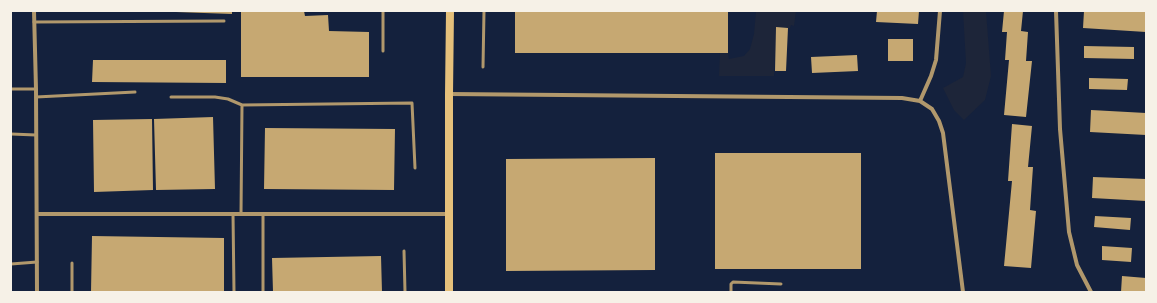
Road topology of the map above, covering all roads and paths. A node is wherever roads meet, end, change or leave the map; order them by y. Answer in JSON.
{"nodes":[{"id":1,"x":34,"y":11,"type":"edge"},
{"id":2,"x":383,"y":11,"type":"edge"},
{"id":3,"x":450,"y":11,"type":"edge"},
{"id":4,"x":484,"y":11,"type":"edge"},
{"id":5,"x":940,"y":11,"type":"edge"},
{"id":6,"x":1056,"y":11,"type":"edge"},
{"id":7,"x":224,"y":21,"type":"dead end"},
{"id":8,"x":34,"y":22,"type":"junction"},
{"id":9,"x":383,"y":51,"type":"dead end"},
{"id":10,"x":483,"y":66,"type":"dead end"},
{"id":11,"x":11,"y":89,"type":"edge"},
{"id":12,"x":36,"y":89,"type":"junction"},
{"id":13,"x":135,"y":92,"type":"dead end"},
{"id":14,"x":449,"y":94,"type":"junction"},
{"id":15,"x":36,"y":97,"type":"junction"},
{"id":16,"x":171,"y":97,"type":"dead end"},
{"id":17,"x":920,"y":101,"type":"junction"},
{"id":18,"x":242,"y":105,"type":"junction"},
{"id":19,"x":11,"y":134,"type":"edge"},
{"id":20,"x":36,"y":135,"type":"junction"},
{"id":21,"x":415,"y":168,"type":"dead end"},
{"id":22,"x":37,"y":214,"type":"junction"},
{"id":23,"x":233,"y":214,"type":"junction"},
{"id":24,"x":241,"y":214,"type":"junction"},
{"id":25,"x":263,"y":214,"type":"junction"},
{"id":26,"x":449,"y":214,"type":"junction"},
{"id":27,"x":404,"y":251,"type":"dead end"},
{"id":28,"x":37,"y":262,"type":"junction"},
{"id":29,"x":72,"y":263,"type":"dead end"},
{"id":30,"x":11,"y":264,"type":"edge"},
{"id":31,"x":781,"y":284,"type":"dead end"},
{"id":32,"x":37,"y":292,"type":"edge"},
{"id":33,"x":72,"y":292,"type":"edge"},
{"id":34,"x":234,"y":292,"type":"edge"},
{"id":35,"x":263,"y":292,"type":"edge"},
{"id":36,"x":405,"y":292,"type":"edge"},
{"id":37,"x":449,"y":292,"type":"edge"},
{"id":38,"x":731,"y":292,"type":"edge"},
{"id":39,"x":963,"y":292,"type":"edge"},
{"id":40,"x":1091,"y":292,"type":"edge"}],
"edges":[{"from":1,"to":8,"type":"street"},
{"from":2,"to":9,"type":"lane"},
{"from":3,"to":14,"type":"main road"},
{"from":4,"to":10,"type":"lane"},
{"from":5,"to":17,"type":"street"},
{"from":6,"to":40,"type":"street"},
{"from":7,"to":8,"type":"lane"},
{"from":8,"to":12,"type":"street"},
{"from":11,"to":12,"type":"lane"},
{"from":12,"to":15,"type":"street"},
{"from":13,"to":15,"type":"lane"},
{"from":14,"to":17,"type":"street"},
{"from":14,"to":26,"type":"main road"},
{"from":15,"to":20,"type":"street"},
{"from":16,"to":18,"type":"lane"},
{"from":17,"to":39,"type":"street"},
{"from":18,"to":21,"type":"lane"},
{"from":18,"to":24,"type":"lane"},
{"from":19,"to":20,"type":"lane"},
{"from":20,"to":22,"type":"street"},
{"from":22,"to":23,"type":"street"},
{"from":22,"to":28,"type":"street"},
{"from":23,"to":24,"type":"street"},
{"from":23,"to":34,"type":"lane"},
{"from":24,"to":25,"type":"street"},
{"from":25,"to":26,"type":"street"},
{"from":25,"to":35,"type":"lane"},
{"from":26,"to":37,"type":"main road"},
{"from":27,"to":36,"type":"lane"},
{"from":28,"to":30,"type":"lane"},
{"from":28,"to":32,"type":"street"},
{"from":29,"to":33,"type":"lane"},
{"from":31,"to":38,"type":"lane"}]}
